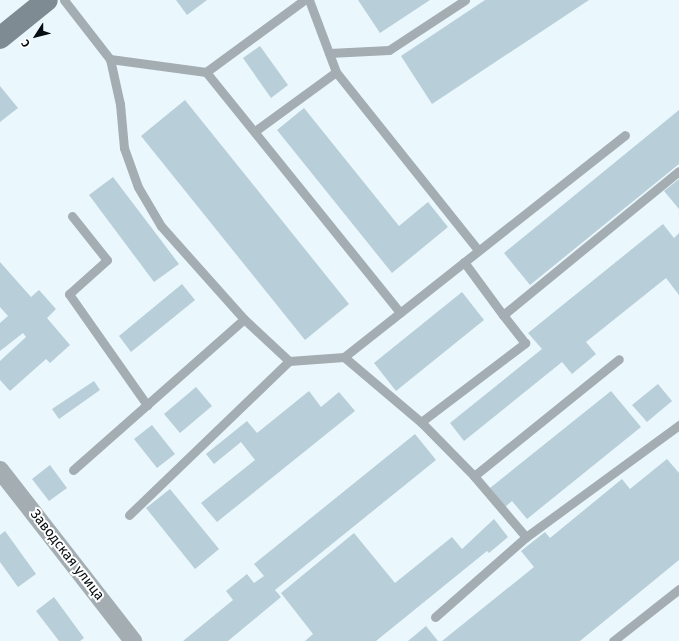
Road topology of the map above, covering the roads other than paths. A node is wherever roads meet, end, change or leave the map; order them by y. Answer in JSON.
{"nodes":[{"id":1,"x":47,"y":0,"type":"edge"},
{"id":2,"x":64,"y":0,"type":"edge"},
{"id":3,"x":304,"y":0,"type":"edge"},
{"id":4,"x":309,"y":0,"type":"edge"},
{"id":5,"x":465,"y":0,"type":"edge"},
{"id":6,"x":0,"y":38,"type":"edge"},
{"id":7,"x":329,"y":53,"type":"junction"},
{"id":8,"x":110,"y":59,"type":"junction"},
{"id":9,"x":206,"y":72,"type":"junction"},
{"id":10,"x":336,"y":72,"type":"junction"},
{"id":11,"x":255,"y":132,"type":"junction"},
{"id":12,"x":625,"y":134,"type":"dead end"},
{"id":13,"x":679,"y":171,"type":"edge"},
{"id":14,"x":72,"y":216,"type":"dead end"},
{"id":15,"x":478,"y":250,"type":"junction"},
{"id":16,"x":464,"y":262,"type":"junction"},
{"id":17,"x":400,"y":312,"type":"junction"},
{"id":18,"x":502,"y":315,"type":"junction"},
{"id":19,"x":244,"y":319,"type":"junction"},
{"id":20,"x":344,"y":357,"type":"junction"},
{"id":21,"x":619,"y":359,"type":"dead end"},
{"id":22,"x":289,"y":361,"type":"junction"},
{"id":23,"x":147,"y":405,"type":"junction"},
{"id":24,"x":420,"y":422,"type":"junction"},
{"id":25,"x":679,"y":425,"type":"edge"},
{"id":26,"x":0,"y":470,"type":"edge"},
{"id":27,"x":73,"y":470,"type":"dead end"},
{"id":28,"x":474,"y":476,"type":"junction"},
{"id":29,"x":129,"y":516,"type":"dead end"},
{"id":30,"x":526,"y":537,"type":"junction"},
{"id":31,"x":679,"y":589,"type":"edge"},
{"id":32,"x":435,"y":617,"type":"dead end"},
{"id":33,"x":133,"y":641,"type":"edge"},
{"id":34,"x":612,"y":641,"type":"edge"}],
"edges":[{"from":1,"to":6,"type":"street"},
{"from":2,"to":8,"type":"lane"},
{"from":3,"to":9,"type":"lane"},
{"from":4,"to":7,"type":"lane"},
{"from":5,"to":7,"type":"lane"},
{"from":7,"to":10,"type":"lane"},
{"from":8,"to":9,"type":"lane"},
{"from":8,"to":19,"type":"lane"},
{"from":9,"to":11,"type":"lane"},
{"from":10,"to":11,"type":"lane"},
{"from":10,"to":15,"type":"lane"},
{"from":11,"to":17,"type":"lane"},
{"from":12,"to":15,"type":"lane"},
{"from":13,"to":18,"type":"lane"},
{"from":14,"to":23,"type":"lane"},
{"from":15,"to":16,"type":"lane"},
{"from":16,"to":17,"type":"lane"},
{"from":16,"to":18,"type":"lane"},
{"from":17,"to":20,"type":"lane"},
{"from":18,"to":24,"type":"lane"},
{"from":19,"to":22,"type":"lane"},
{"from":19,"to":23,"type":"lane"},
{"from":20,"to":22,"type":"lane"},
{"from":20,"to":24,"type":"lane"},
{"from":21,"to":28,"type":"lane"},
{"from":22,"to":29,"type":"lane"},
{"from":23,"to":27,"type":"lane"},
{"from":24,"to":28,"type":"lane"},
{"from":25,"to":30,"type":"lane"},
{"from":26,"to":33,"type":"street","name":"Заводская улица"},
{"from":28,"to":30,"type":"lane"},
{"from":30,"to":32,"type":"lane"},
{"from":31,"to":34,"type":"lane"}]}
